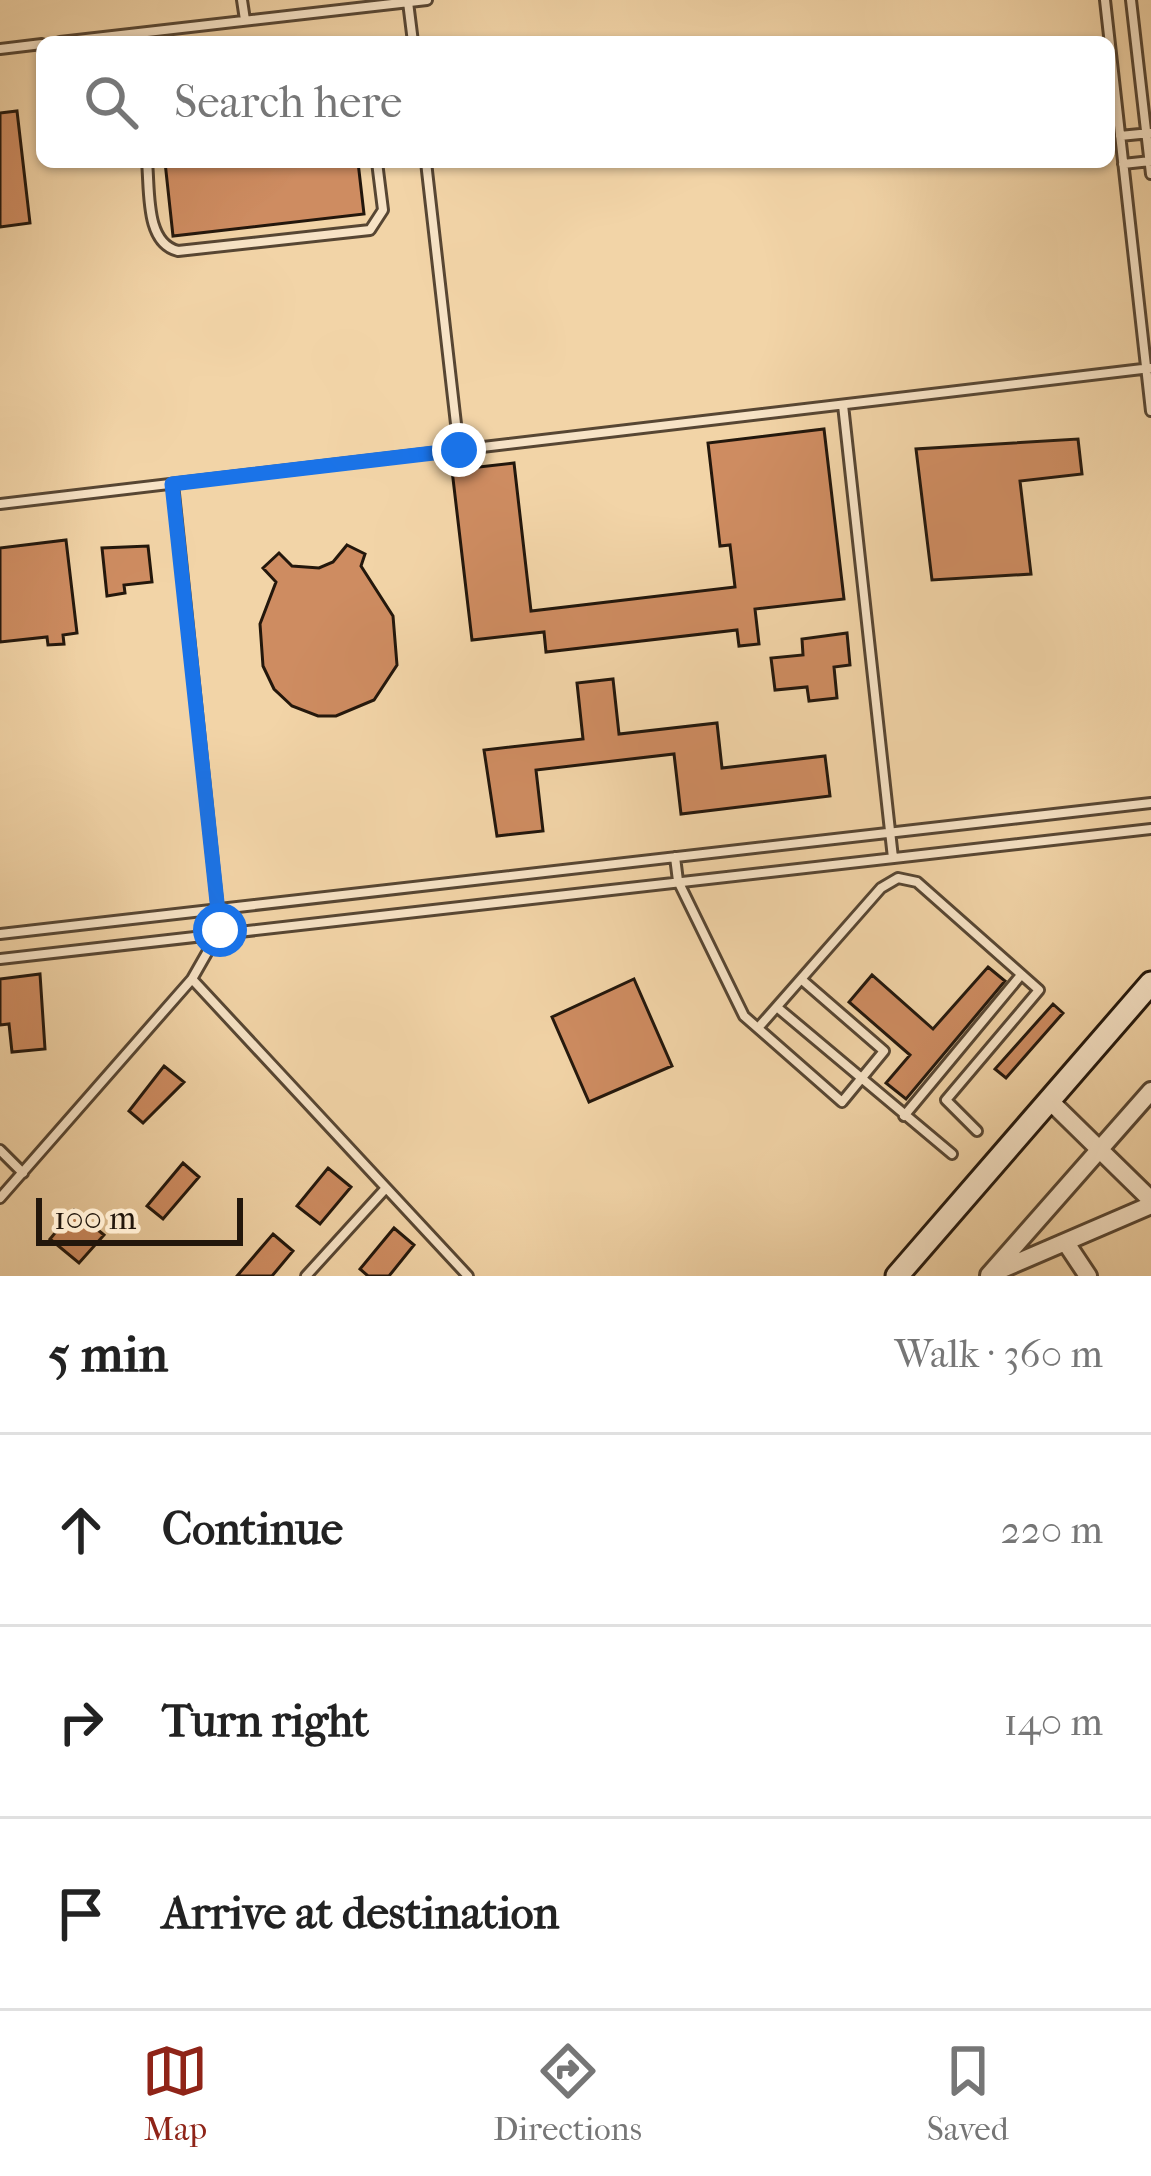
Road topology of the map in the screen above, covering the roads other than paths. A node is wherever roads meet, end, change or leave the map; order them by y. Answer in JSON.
{"nodes":[{"id":1,"x":242,"y":0,"type":"edge"},
{"id":2,"x":427,"y":0,"type":"edge"},
{"id":3,"x":1105,"y":0,"type":"edge"},
{"id":4,"x":1130,"y":0,"type":"edge"},
{"id":5,"x":408,"y":2,"type":"edge"},
{"id":6,"x":244,"y":20,"type":"junction"},
{"id":7,"x":144,"y":36,"type":"edge"},
{"id":8,"x":411,"y":36,"type":"edge"},
{"id":9,"x":1109,"y":36,"type":"edge"},
{"id":10,"x":36,"y":45,"type":"edge"},
{"id":11,"x":0,"y":49,"type":"edge"},
{"id":12,"x":1115,"y":91,"type":"edge"},
{"id":13,"x":1149,"y":133,"type":"edge"},
{"id":14,"x":1120,"y":136,"type":"junction"},
{"id":15,"x":1150,"y":161,"type":"edge"},
{"id":16,"x":1123,"y":164,"type":"junction"},
{"id":17,"x":148,"y":168,"type":"edge"},
{"id":18,"x":378,"y":168,"type":"edge"},
{"id":19,"x":427,"y":168,"type":"edge"},
{"id":20,"x":1151,"y":174,"type":"edge"},
{"id":21,"x":1149,"y":369,"type":"edge"},
{"id":22,"x":843,"y":405,"type":"junction"},
{"id":23,"x":1151,"y":411,"type":"edge"},
{"id":24,"x":459,"y":450,"type":"junction"},
{"id":25,"x":172,"y":484,"type":"junction"},
{"id":26,"x":0,"y":504,"type":"edge"},
{"id":27,"x":1151,"y":803,"type":"edge"},
{"id":28,"x":1151,"y":829,"type":"edge"},
{"id":29,"x":889,"y":833,"type":"junction"},
{"id":30,"x":676,"y":857,"type":"junction"},
{"id":31,"x":893,"y":858,"type":"junction"},
{"id":32,"x":678,"y":881,"type":"junction"},
{"id":33,"x":217,"y":907,"type":"junction"},
{"id":34,"x":220,"y":930,"type":"junction"},
{"id":35,"x":0,"y":934,"type":"edge"},
{"id":36,"x":0,"y":959,"type":"edge"},
{"id":37,"x":1021,"y":975,"type":"junction"},
{"id":38,"x":191,"y":979,"type":"junction"},
{"id":39,"x":801,"y":979,"type":"junction"},
{"id":40,"x":1151,"y":983,"type":"edge"},
{"id":41,"x":778,"y":1008,"type":"junction"},
{"id":42,"x":758,"y":1028,"type":"junction"},
{"id":43,"x":862,"y":1083,"type":"junction"},
{"id":44,"x":1151,"y":1091,"type":"edge"},
{"id":45,"x":1051,"y":1102,"type":"junction"},
{"id":46,"x":904,"y":1116,"type":"junction"},
{"id":47,"x":977,"y":1131,"type":"dead end"},
{"id":48,"x":0,"y":1150,"type":"edge"},
{"id":49,"x":1100,"y":1151,"type":"junction"},
{"id":50,"x":952,"y":1154,"type":"dead end"},
{"id":51,"x":22,"y":1173,"type":"junction"},
{"id":52,"x":386,"y":1188,"type":"junction"},
{"id":53,"x":0,"y":1198,"type":"edge"},
{"id":54,"x":1151,"y":1202,"type":"edge"},
{"id":55,"x":1066,"y":1243,"type":"junction"},
{"id":56,"x":988,"y":1275,"type":"edge"},
{"id":57,"x":306,"y":1276,"type":"edge"},
{"id":58,"x":467,"y":1276,"type":"edge"},
{"id":59,"x":897,"y":1276,"type":"edge"},
{"id":60,"x":1088,"y":1276,"type":"edge"}],
"edges":[{"from":1,"to":6,"type":"lane"},
{"from":2,"to":5,"type":"lane"},
{"from":3,"to":9,"type":"lane"},
{"from":4,"to":13,"type":"lane"},
{"from":5,"to":6,"type":"lane"},
{"from":5,"to":8,"type":"lane"},
{"from":6,"to":7,"type":"lane"},
{"from":10,"to":11,"type":"lane"},
{"from":12,"to":14,"type":"lane"},
{"from":13,"to":14,"type":"lane"},
{"from":13,"to":15,"type":"lane"},
{"from":14,"to":16,"type":"lane"},
{"from":15,"to":16,"type":"lane"},
{"from":15,"to":20,"type":"lane"},
{"from":16,"to":21,"type":"lane"},
{"from":17,"to":18,"type":"lane"},
{"from":19,"to":24,"type":"lane"},
{"from":21,"to":22,"type":"lane"},
{"from":21,"to":23,"type":"lane"},
{"from":22,"to":24,"type":"lane"},
{"from":22,"to":29,"type":"lane"},
{"from":24,"to":25,"type":"lane"},
{"from":25,"to":26,"type":"lane"},
{"from":25,"to":33,"type":"lane"},
{"from":27,"to":29,"type":"lane"},
{"from":28,"to":31,"type":"lane"},
{"from":29,"to":30,"type":"lane"},
{"from":29,"to":31,"type":"lane"},
{"from":30,"to":32,"type":"lane"},
{"from":30,"to":33,"type":"lane"},
{"from":31,"to":32,"type":"lane"},
{"from":32,"to":34,"type":"lane"},
{"from":32,"to":42,"type":"lane"},
{"from":33,"to":34,"type":"lane"},
{"from":33,"to":35,"type":"lane"},
{"from":34,"to":36,"type":"lane"},
{"from":34,"to":38,"type":"lane"},
{"from":37,"to":39,"type":"lane"},
{"from":37,"to":46,"type":"lane"},
{"from":37,"to":47,"type":"lane"},
{"from":38,"to":51,"type":"lane"},
{"from":38,"to":52,"type":"lane"},
{"from":39,"to":41,"type":"lane"},
{"from":39,"to":43,"type":"lane"},
{"from":40,"to":45,"type":"street"},
{"from":41,"to":42,"type":"lane"},
{"from":41,"to":43,"type":"lane"},
{"from":42,"to":43,"type":"lane"},
{"from":43,"to":46,"type":"lane"},
{"from":44,"to":49,"type":"street"},
{"from":45,"to":49,"type":"street"},
{"from":45,"to":59,"type":"street"},
{"from":46,"to":50,"type":"lane"},
{"from":48,"to":51,"type":"lane"},
{"from":49,"to":54,"type":"street"},
{"from":49,"to":56,"type":"street"},
{"from":51,"to":53,"type":"lane"},
{"from":52,"to":57,"type":"lane"},
{"from":52,"to":58,"type":"lane"},
{"from":54,"to":55,"type":"street"},
{"from":55,"to":56,"type":"street"},
{"from":55,"to":60,"type":"street"}]}
